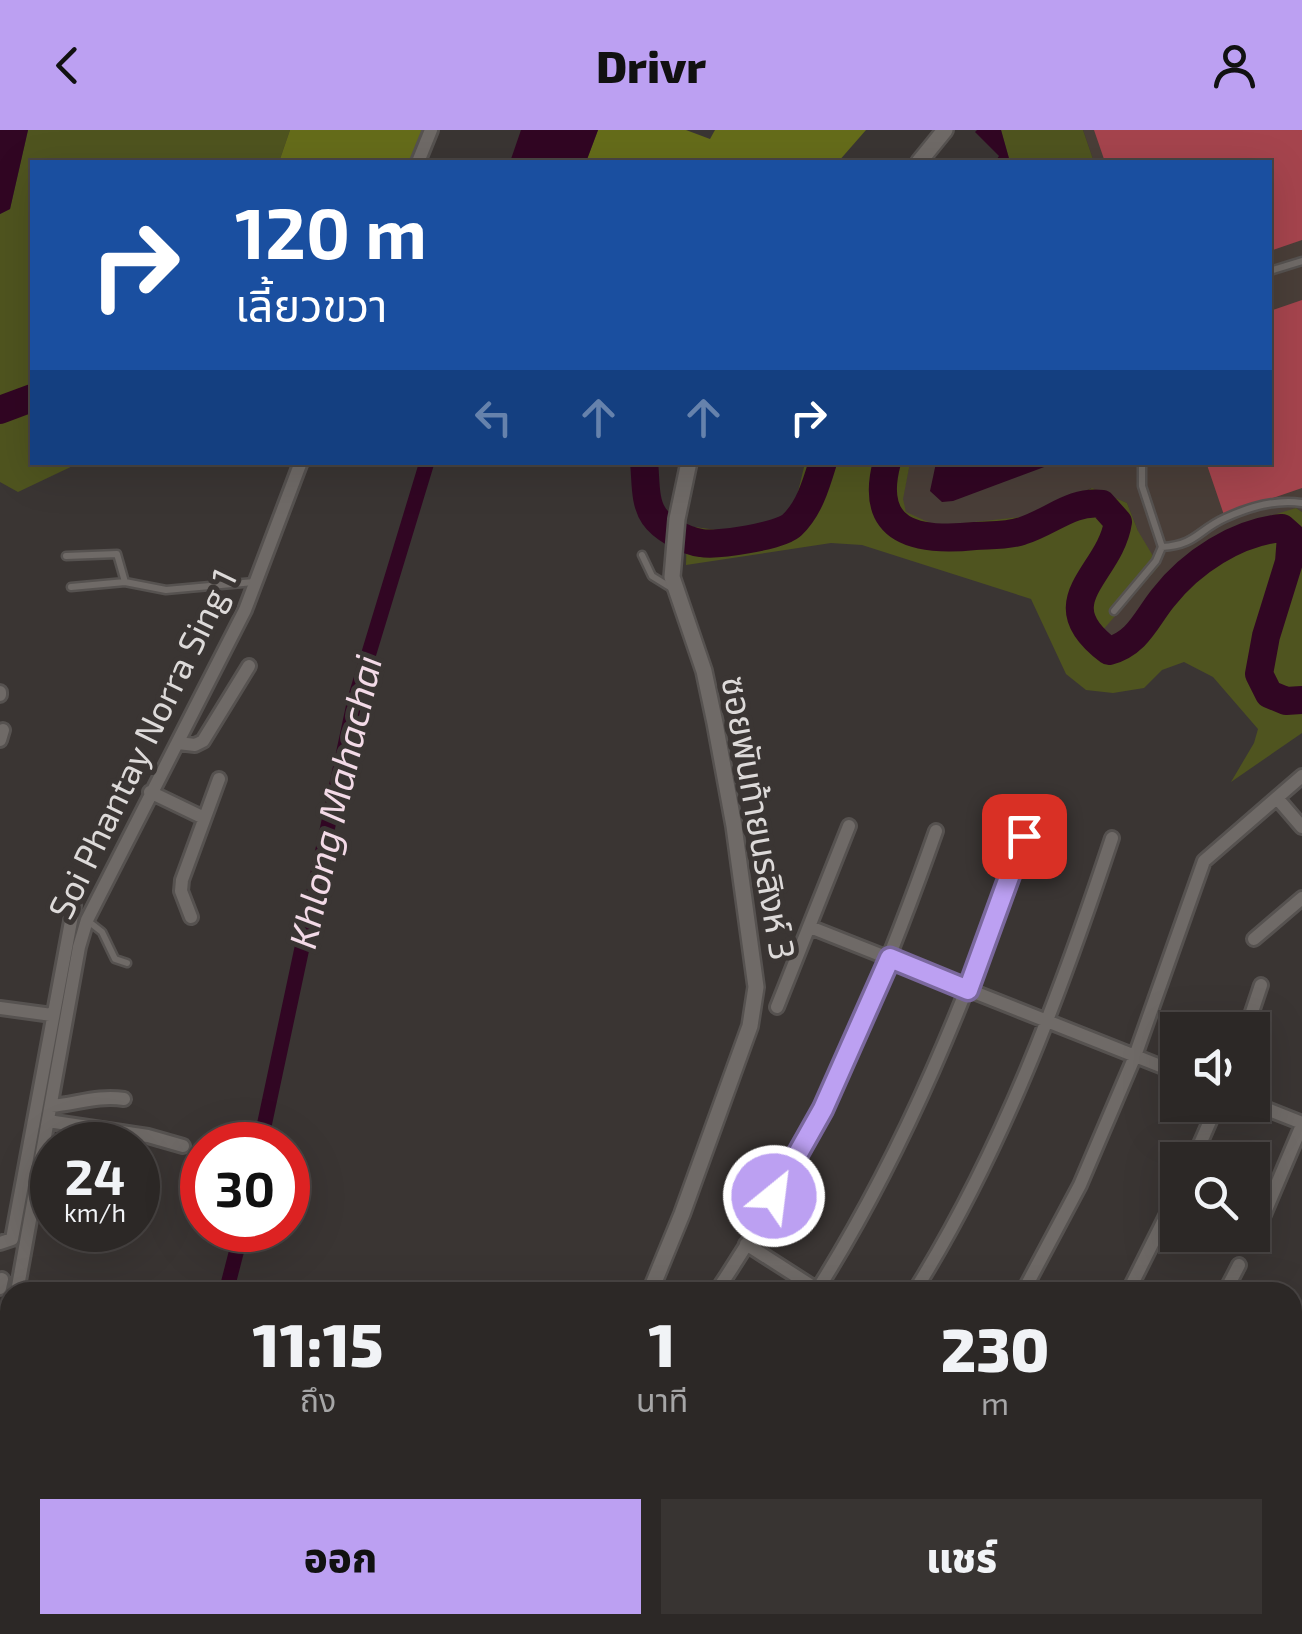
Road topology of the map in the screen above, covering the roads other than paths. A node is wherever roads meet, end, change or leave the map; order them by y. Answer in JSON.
{"nodes":[{"id":1,"x":431,"y":130,"type":"edge"},
{"id":2,"x":945,"y":130,"type":"edge"},
{"id":3,"x":419,"y":160,"type":"edge"},
{"id":4,"x":920,"y":160,"type":"edge"},
{"id":5,"x":1302,"y":261,"type":"edge"},
{"id":6,"x":1272,"y":270,"type":"edge"},
{"id":7,"x":300,"y":465,"type":"edge"},
{"id":8,"x":688,"y":465,"type":"edge"},
{"id":9,"x":1142,"y":465,"type":"edge"},
{"id":10,"x":1302,"y":504,"type":"edge"},
{"id":11,"x":1162,"y":547,"type":"junction"},
{"id":12,"x":642,"y":555,"type":"dead end"},
{"id":13,"x":66,"y":556,"type":"dead end"},
{"id":14,"x":125,"y":582,"type":"junction"},
{"id":15,"x":256,"y":582,"type":"junction"},
{"id":16,"x":71,"y":587,"type":"dead end"},
{"id":17,"x":675,"y":590,"type":"junction"},
{"id":18,"x":1114,"y":611,"type":"dead end"},
{"id":19,"x":249,"y":666,"type":"dead end"},
{"id":20,"x":178,"y":743,"type":"junction"},
{"id":21,"x":1302,"y":776,"type":"edge"},
{"id":22,"x":219,"y":779,"type":"dead end"},
{"id":23,"x":150,"y":792,"type":"junction"},
{"id":24,"x":1277,"y":798,"type":"junction"},
{"id":25,"x":204,"y":818,"type":"junction"},
{"id":26,"x":849,"y":826,"type":"dead end"},
{"id":27,"x":1302,"y":827,"type":"edge"},
{"id":28,"x":936,"y":831,"type":"dead end"},
{"id":29,"x":1024,"y":836,"type":"dead end"},
{"id":30,"x":1112,"y":838,"type":"dead end"},
{"id":31,"x":1302,"y":898,"type":"edge"},
{"id":32,"x":74,"y":905,"type":"dead end"},
{"id":33,"x":191,"y":917,"type":"dead end"},
{"id":34,"x":87,"y":920,"type":"junction"},
{"id":35,"x":810,"y":927,"type":"junction"},
{"id":36,"x":1254,"y":939,"type":"dead end"},
{"id":37,"x":890,"y":958,"type":"junction"},
{"id":38,"x":127,"y":964,"type":"dead end"},
{"id":39,"x":1261,"y":985,"type":"dead end"},
{"id":40,"x":968,"y":990,"type":"junction"},
{"id":41,"x":777,"y":1007,"type":"dead end"},
{"id":42,"x":0,"y":1008,"type":"edge"},
{"id":43,"x":1252,"y":1012,"type":"edge"},
{"id":44,"x":52,"y":1015,"type":"junction"},
{"id":45,"x":1047,"y":1022,"type":"junction"},
{"id":46,"x":1135,"y":1056,"type":"junction"},
{"id":47,"x":1160,"y":1066,"type":"edge"},
{"id":48,"x":124,"y":1099,"type":"dead end"},
{"id":49,"x":51,"y":1106,"type":"junction"},
{"id":50,"x":1270,"y":1111,"type":"edge"},
{"id":51,"x":48,"y":1122,"type":"edge"},
{"id":52,"x":1302,"y":1124,"type":"edge"},
{"id":53,"x":1270,"y":1203,"type":"edge"},
{"id":54,"x":30,"y":1222,"type":"edge"},
{"id":55,"x":1160,"y":1228,"type":"edge"},
{"id":56,"x":0,"y":1243,"type":"edge"},
{"id":57,"x":746,"y":1244,"type":"junction"},
{"id":58,"x":1239,"y":1265,"type":"dead end"},
{"id":59,"x":20,"y":1282,"type":"edge"},
{"id":60,"x":654,"y":1282,"type":"edge"},
{"id":61,"x":722,"y":1282,"type":"edge"},
{"id":62,"x":803,"y":1282,"type":"edge"},
{"id":63,"x":824,"y":1282,"type":"edge"},
{"id":64,"x":920,"y":1282,"type":"edge"},
{"id":65,"x":1028,"y":1282,"type":"edge"},
{"id":66,"x":1133,"y":1282,"type":"edge"},
{"id":67,"x":1230,"y":1282,"type":"edge"}],
"edges":[{"from":1,"to":3,"type":"street"},
{"from":2,"to":4,"type":"street"},
{"from":5,"to":6,"type":"lane"},
{"from":7,"to":15,"type":"street","name":"Soi Phantay Norra Sing 1"},
{"from":8,"to":17,"type":"street","name":"ซอยพันท้ายนรสิงห์ 3"},
{"from":9,"to":11,"type":"lane"},
{"from":10,"to":11,"type":"lane"},
{"from":11,"to":18,"type":"lane"},
{"from":12,"to":17,"type":"lane"},
{"from":13,"to":14,"type":"lane"},
{"from":14,"to":15,"type":"lane"},
{"from":14,"to":16,"type":"lane"},
{"from":15,"to":20,"type":"street","name":"Soi Phantay Norra Sing 1"},
{"from":17,"to":60,"type":"street","name":"ซอยพันท้ายนรสิงห์ 3"},
{"from":19,"to":20,"type":"street"},
{"from":20,"to":23,"type":"street","name":"Soi Phantay Norra Sing 1"},
{"from":21,"to":24,"type":"street"},
{"from":22,"to":25,"type":"street"},
{"from":23,"to":25,"type":"street"},
{"from":23,"to":34,"type":"street","name":"Soi Phantay Norra Sing 1"},
{"from":24,"to":27,"type":"street"},
{"from":24,"to":46,"type":"street"},
{"from":25,"to":33,"type":"street"},
{"from":26,"to":35,"type":"street"},
{"from":28,"to":37,"type":"street"},
{"from":29,"to":40,"type":"street"},
{"from":30,"to":45,"type":"street"},
{"from":31,"to":36,"type":"street"},
{"from":32,"to":44,"type":"street"},
{"from":34,"to":38,"type":"lane"},
{"from":34,"to":49,"type":"street","name":"Soi Phantay Norra Sing 1"},
{"from":35,"to":37,"type":"street"},
{"from":35,"to":41,"type":"street"},
{"from":37,"to":40,"type":"street"},
{"from":37,"to":57,"type":"street"},
{"from":39,"to":43,"type":"street"},
{"from":40,"to":45,"type":"street"},
{"from":40,"to":63,"type":"street"},
{"from":42,"to":44,"type":"street"},
{"from":44,"to":56,"type":"street"},
{"from":45,"to":46,"type":"street"},
{"from":45,"to":64,"type":"street"},
{"from":46,"to":47,"type":"street"},
{"from":46,"to":65,"type":"street"},
{"from":48,"to":49,"type":"street"},
{"from":49,"to":51,"type":"street","name":"Soi Phantay Norra Sing 1"},
{"from":50,"to":52,"type":"street"},
{"from":52,"to":53,"type":"street"},
{"from":54,"to":59,"type":"street","name":"Soi Phantay Norra Sing 1"},
{"from":55,"to":66,"type":"street"},
{"from":57,"to":61,"type":"street"},
{"from":57,"to":62,"type":"street"},
{"from":58,"to":67,"type":"street"}]}
